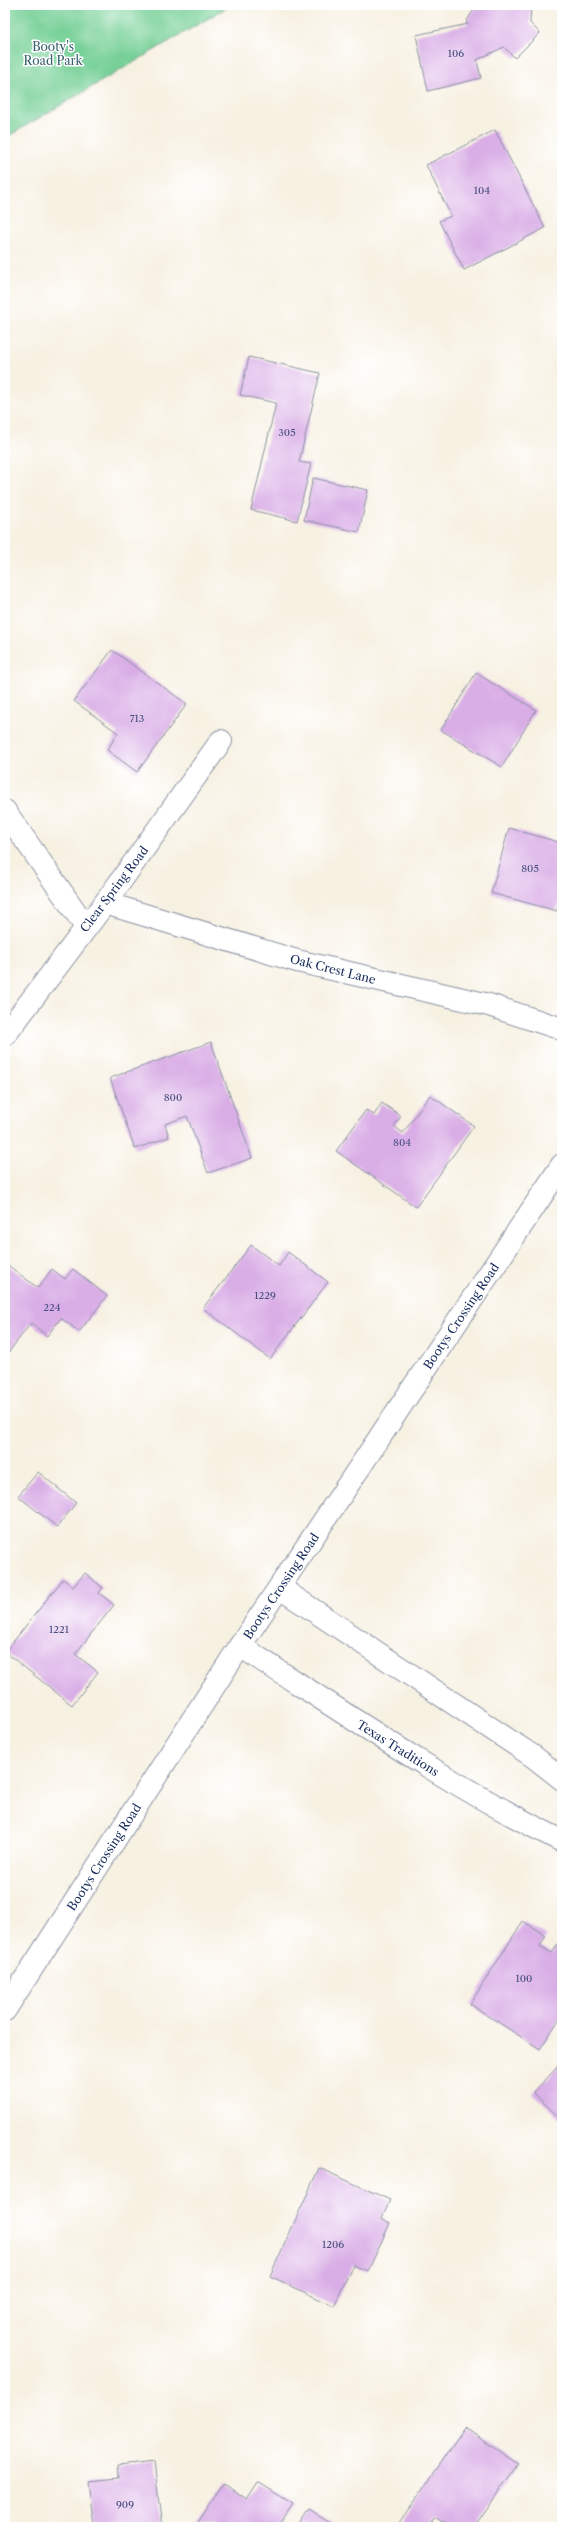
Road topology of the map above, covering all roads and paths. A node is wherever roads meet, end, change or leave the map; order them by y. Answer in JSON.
{"nodes":[{"id":1,"x":221,"y":741,"type":"dead end"},
{"id":2,"x":5,"y":811,"type":"edge"},
{"id":3,"x":105,"y":903,"type":"junction"},
{"id":4,"x":86,"y":927,"type":"junction"},
{"id":5,"x":562,"y":1029,"type":"edge"},
{"id":6,"x":5,"y":1035,"type":"edge"},
{"id":7,"x":562,"y":1165,"type":"edge"},
{"id":8,"x":280,"y":1588,"type":"junction"},
{"id":9,"x":240,"y":1646,"type":"junction"},
{"id":10,"x":562,"y":1779,"type":"edge"},
{"id":11,"x":562,"y":1841,"type":"edge"},
{"id":12,"x":5,"y":2010,"type":"edge"}],
"edges":[{"from":1,"to":3,"type":"street","name":"Clear Spring Road"},
{"from":2,"to":4,"type":"street"},
{"from":3,"to":4,"type":"street","name":"Clear Spring Road"},
{"from":3,"to":5,"type":"street","name":"Oak Crest Lane"},
{"from":4,"to":6,"type":"street","name":"Clear Spring Road"},
{"from":7,"to":8,"type":"street","name":"Bootys Crossing Road"},
{"from":8,"to":9,"type":"street","name":"Bootys Crossing Road"},
{"from":8,"to":10,"type":"street"},
{"from":9,"to":11,"type":"street","name":"Texas Traditions"},
{"from":9,"to":12,"type":"street","name":"Bootys Crossing Road"}]}
